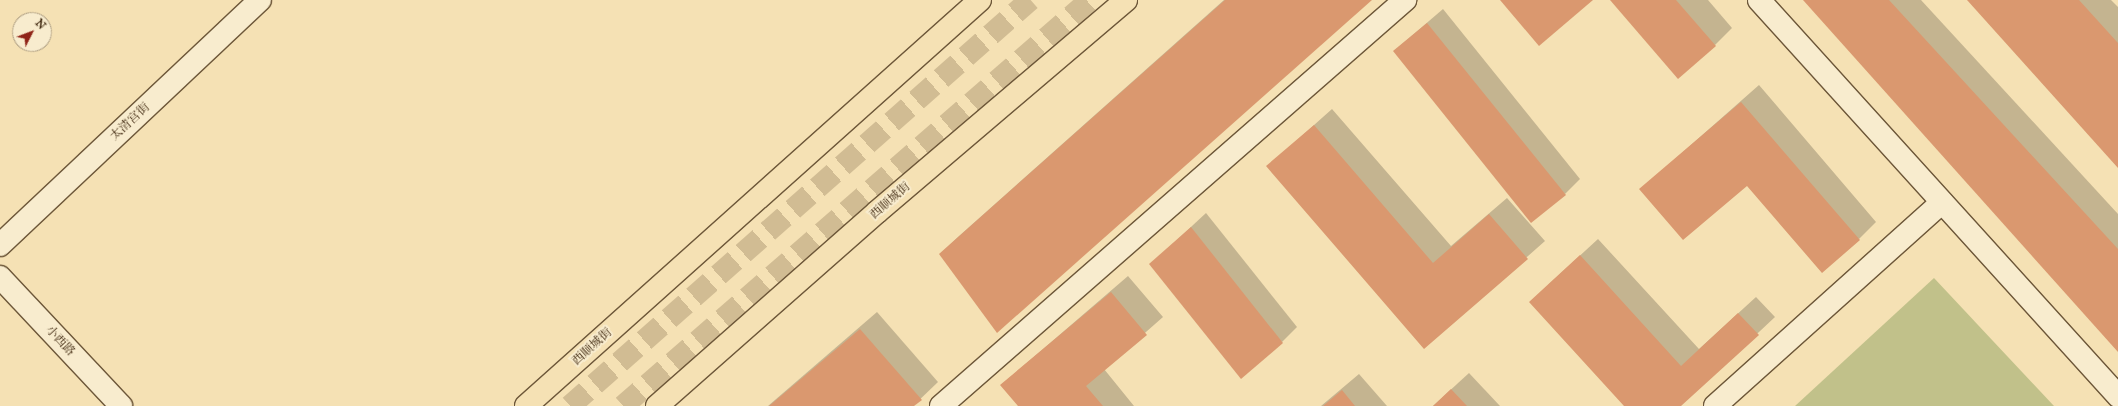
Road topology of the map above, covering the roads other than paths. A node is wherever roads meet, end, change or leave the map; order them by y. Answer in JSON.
{"nodes":[{"id":1,"x":260,"y":0,"type":"edge"},
{"id":2,"x":980,"y":0,"type":"edge"},
{"id":3,"x":1126,"y":0,"type":"edge"},
{"id":4,"x":1405,"y":0,"type":"edge"},
{"id":5,"x":1759,"y":0,"type":"edge"},
{"id":6,"x":1942,"y":202,"type":"junction"},
{"id":7,"x":0,"y":245,"type":"edge"},
{"id":8,"x":0,"y":277,"type":"edge"},
{"id":9,"x":2118,"y":396,"type":"edge"},
{"id":10,"x":121,"y":406,"type":"edge"},
{"id":11,"x":526,"y":406,"type":"edge"},
{"id":12,"x":657,"y":406,"type":"edge"},
{"id":13,"x":941,"y":406,"type":"edge"},
{"id":14,"x":1715,"y":406,"type":"edge"}],
"edges":[{"from":1,"to":7,"type":"street","name":"太清宫街"},
{"from":2,"to":11,"type":"main road","name":"西顺城街"},
{"from":3,"to":12,"type":"main road","name":"西顺城街"},
{"from":4,"to":13,"type":"street"},
{"from":5,"to":6,"type":"street"},
{"from":6,"to":9,"type":"street"},
{"from":6,"to":14,"type":"street"},
{"from":8,"to":10,"type":"street","name":"小西路"}]}
